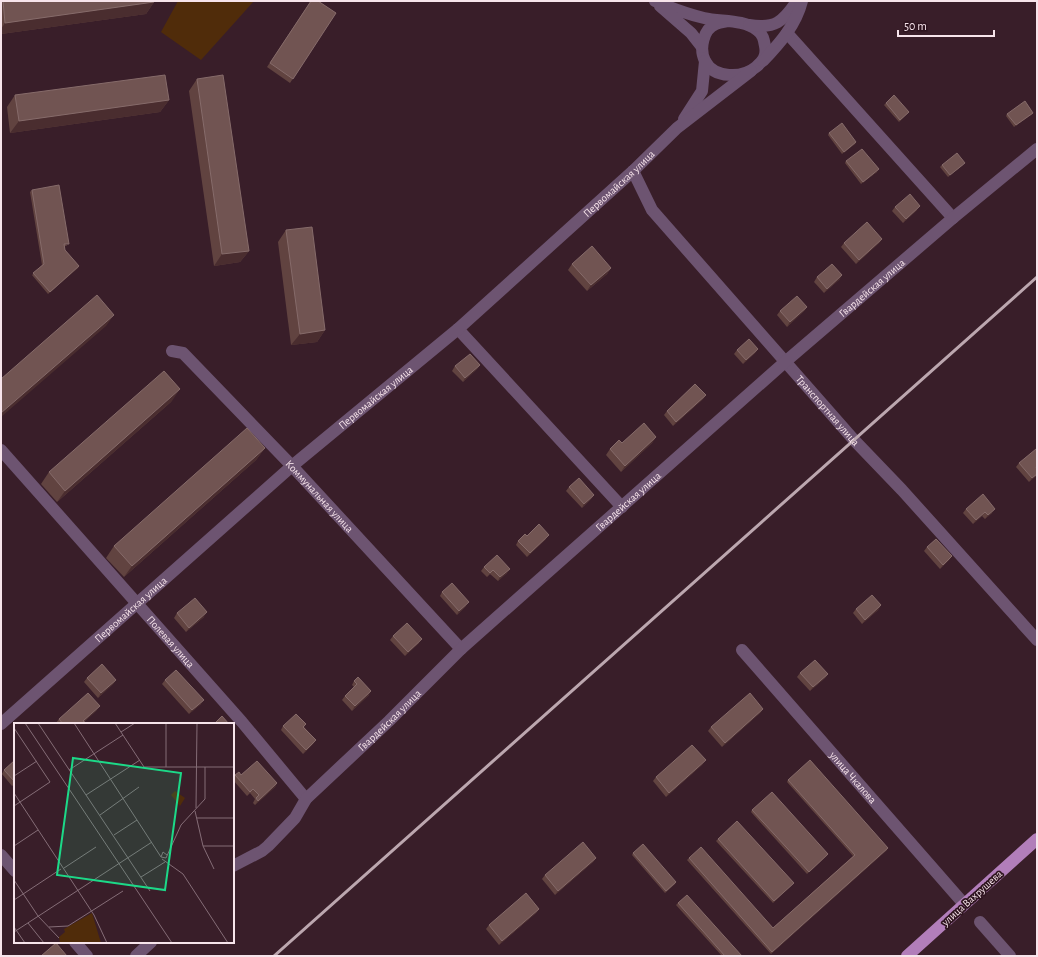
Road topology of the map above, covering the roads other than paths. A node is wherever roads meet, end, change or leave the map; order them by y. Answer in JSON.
{"nodes":[{"id":1,"x":655,"y":1,"type":"edge"},
{"id":2,"x":796,"y":1,"type":"edge"},
{"id":3,"x":802,"y":1,"type":"edge"},
{"id":4,"x":728,"y":21,"type":"junction"},
{"id":5,"x":746,"y":24,"type":"junction"},
{"id":6,"x":787,"y":33,"type":"junction"},
{"id":7,"x":702,"y":47,"type":"junction"},
{"id":8,"x":705,"y":61,"type":"junction"},
{"id":9,"x":763,"y":61,"type":"junction"},
{"id":10,"x":750,"y":71,"type":"junction"},
{"id":11,"x":677,"y":128,"type":"junction"},
{"id":12,"x":1037,"y":149,"type":"edge"},
{"id":13,"x":633,"y":172,"type":"junction"},
{"id":14,"x":952,"y":218,"type":"junction"},
{"id":15,"x":458,"y":329,"type":"junction"},
{"id":16,"x":172,"y":351,"type":"dead end"},
{"id":17,"x":785,"y":362,"type":"junction"},
{"id":18,"x":1,"y":450,"type":"edge"},
{"id":19,"x":292,"y":466,"type":"junction"},
{"id":20,"x":622,"y":507,"type":"junction"},
{"id":21,"x":137,"y":604,"type":"junction"},
{"id":22,"x":1037,"y":640,"type":"edge"},
{"id":23,"x":461,"y":649,"type":"junction"},
{"id":24,"x":742,"y":650,"type":"dead end"},
{"id":25,"x":1,"y":724,"type":"edge"},
{"id":26,"x":306,"y":799,"type":"junction"},
{"id":27,"x":1037,"y":839,"type":"edge"},
{"id":28,"x":1,"y":855,"type":"edge"},
{"id":29,"x":234,"y":865,"type":"edge"},
{"id":30,"x":14,"y":870,"type":"edge"},
{"id":31,"x":964,"y":904,"type":"junction"},
{"id":32,"x":980,"y":922,"type":"dead end"},
{"id":33,"x":76,"y":943,"type":"edge"},
{"id":34,"x":150,"y":943,"type":"edge"},
{"id":35,"x":87,"y":956,"type":"edge"},
{"id":36,"x":136,"y":956,"type":"edge"},
{"id":37,"x":907,"y":956,"type":"edge"},
{"id":38,"x":1010,"y":956,"type":"edge"}],
"edges":[{"from":1,"to":4,"type":"street"},
{"from":1,"to":7,"type":"street"},
{"from":2,"to":5,"type":"street"},
{"from":3,"to":6,"type":"street"},
{"from":4,"to":5,"type":"street"},
{"from":4,"to":7,"type":"street"},
{"from":5,"to":9,"type":"street"},
{"from":6,"to":9,"type":"street"},
{"from":6,"to":14,"type":"street"},
{"from":7,"to":8,"type":"street"},
{"from":8,"to":10,"type":"street"},
{"from":8,"to":11,"type":"street"},
{"from":9,"to":10,"type":"street"},
{"from":10,"to":11,"type":"street","name":"Первомайская улица"},
{"from":11,"to":13,"type":"street","name":"Первомайская улица"},
{"from":12,"to":14,"type":"street","name":"Гвардейская улица"},
{"from":13,"to":15,"type":"street","name":"Первомайская улица"},
{"from":13,"to":17,"type":"street","name":"Транспортная улица"},
{"from":14,"to":17,"type":"street","name":"Гвардейская улица"},
{"from":15,"to":19,"type":"street","name":"Первомайская улица"},
{"from":15,"to":20,"type":"street"},
{"from":16,"to":19,"type":"street","name":"Коммунальная улица"},
{"from":17,"to":20,"type":"street","name":"Гвардейская улица"},
{"from":17,"to":22,"type":"street","name":"Транспортная улица"},
{"from":18,"to":21,"type":"street","name":"Полевая улица"},
{"from":19,"to":21,"type":"street","name":"Первомайская улица"},
{"from":19,"to":23,"type":"street","name":"Коммунальная улица"},
{"from":20,"to":23,"type":"street","name":"Гвардейская улица"},
{"from":21,"to":25,"type":"street","name":"Первомайская улица"},
{"from":21,"to":26,"type":"street","name":"Полевая улица"},
{"from":23,"to":26,"type":"street","name":"Гвардейская улица"},
{"from":24,"to":31,"type":"street","name":"улица Чкалова"},
{"from":26,"to":29,"type":"street","name":"Гвардейская улица"},
{"from":27,"to":31,"type":"main road","name":"улица Вахрушева"},
{"from":28,"to":30,"type":"street"},
{"from":31,"to":37,"type":"main road","name":"улица Вахрушева"},
{"from":32,"to":38,"type":"street"},
{"from":33,"to":35,"type":"street"},
{"from":34,"to":36,"type":"street"}]}
